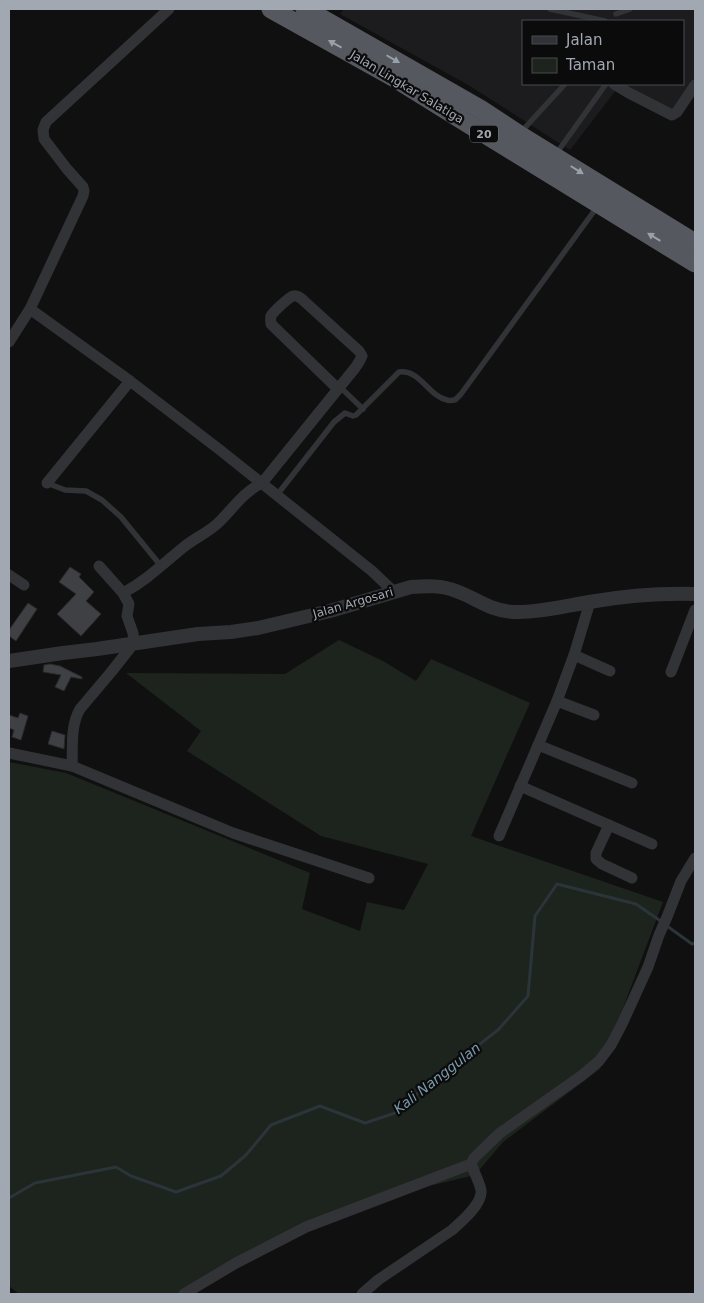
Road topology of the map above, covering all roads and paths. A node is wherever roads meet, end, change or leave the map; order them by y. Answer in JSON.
{"nodes":[{"id":1,"x":169,"y":9,"type":"edge"},
{"id":2,"x":271,"y":9,"type":"edge"},
{"id":3,"x":305,"y":9,"type":"edge"},
{"id":4,"x":550,"y":9,"type":"edge"},
{"id":5,"x":630,"y":9,"type":"edge"},
{"id":6,"x":617,"y":11,"type":"edge"},
{"id":7,"x":600,"y":20,"type":"edge"},
{"id":8,"x":564,"y":85,"type":"edge"},
{"id":9,"x":605,"y":85,"type":"edge"},
{"id":10,"x":616,"y":85,"type":"edge"},
{"id":11,"x":695,"y":85,"type":"edge"},
{"id":12,"x":514,"y":142,"type":"junction"},
{"id":13,"x":555,"y":156,"type":"junction"},
{"id":14,"x":599,"y":204,"type":"junction"},
{"id":15,"x":695,"y":243,"type":"edge"},
{"id":16,"x":695,"y":262,"type":"edge"},
{"id":17,"x":30,"y":309,"type":"junction"},
{"id":18,"x":9,"y":342,"type":"edge"},
{"id":19,"x":130,"y":381,"type":"junction"},
{"id":20,"x":339,"y":388,"type":"junction"},
{"id":21,"x":363,"y":409,"type":"junction"},
{"id":22,"x":47,"y":483,"type":"joint"},
{"id":23,"x":262,"y":483,"type":"junction"},
{"id":24,"x":277,"y":495,"type":"junction"},
{"id":25,"x":99,"y":566,"type":"dead end"},
{"id":26,"x":161,"y":566,"type":"junction"},
{"id":27,"x":9,"y":575,"type":"edge"},
{"id":28,"x":24,"y":585,"type":"dead end"},
{"id":29,"x":123,"y":592,"type":"junction"},
{"id":30,"x":394,"y":592,"type":"junction"},
{"id":31,"x":695,"y":594,"type":"edge"},
{"id":32,"x":590,"y":602,"type":"junction"},
{"id":33,"x":695,"y":610,"type":"edge"},
{"id":34,"x":134,"y":643,"type":"junction"},
{"id":35,"x":574,"y":655,"type":"junction"},
{"id":36,"x":9,"y":661,"type":"edge"},
{"id":37,"x":610,"y":671,"type":"dead end"},
{"id":38,"x":672,"y":672,"type":"dead end"},
{"id":39,"x":557,"y":701,"type":"junction"},
{"id":40,"x":594,"y":715,"type":"dead end"},
{"id":41,"x":538,"y":745,"type":"junction"},
{"id":42,"x":9,"y":753,"type":"edge"},
{"id":43,"x":72,"y":766,"type":"junction"},
{"id":44,"x":632,"y":783,"type":"dead end"},
{"id":45,"x":520,"y":786,"type":"junction"},
{"id":46,"x":609,"y":824,"type":"junction"},
{"id":47,"x":499,"y":836,"type":"dead end"},
{"id":48,"x":652,"y":844,"type":"dead end"},
{"id":49,"x":695,"y":858,"type":"edge"},
{"id":50,"x":369,"y":878,"type":"dead end"},
{"id":51,"x":632,"y":878,"type":"dead end"},
{"id":52,"x":471,"y":1164,"type":"junction"},
{"id":53,"x":184,"y":1294,"type":"edge"},
{"id":54,"x":362,"y":1294,"type":"edge"}],
"edges":[{"from":1,"to":17,"type":"street"},
{"from":12,"to":2,"type":"highway","name":"Jalan Lingkar Salatiga","number":"20","one_way":true},
{"from":3,"to":12,"type":"highway","name":"Jalan Lingkar Salatiga","number":"20","one_way":true},
{"from":4,"to":7,"type":"lane"},
{"from":5,"to":6,"type":"lane"},
{"from":8,"to":12,"type":"lane"},
{"from":9,"to":13,"type":"lane"},
{"from":10,"to":11,"type":"street"},
{"from":12,"to":13,"type":"highway","name":"Jalan Lingkar Salatiga","number":"20"},
{"from":12,"to":14,"type":"highway","name":"Jalan Lingkar Salatiga","number":"20"},
{"from":13,"to":15,"type":"highway","name":"Jalan Lingkar Salatiga","number":"20","one_way":true},
{"from":16,"to":14,"type":"highway","name":"Jalan Lingkar Salatiga","number":"20","one_way":true},
{"from":14,"to":21,"type":"lane"},
{"from":17,"to":18,"type":"street"},
{"from":17,"to":19,"type":"street"},
{"from":19,"to":22,"type":"street"},
{"from":19,"to":23,"type":"street"},
{"from":20,"to":20,"type":"street"},
{"from":20,"to":21,"type":"lane"},
{"from":20,"to":23,"type":"street"},
{"from":21,"to":24,"type":"lane"},
{"from":22,"to":26,"type":"lane"},
{"from":23,"to":24,"type":"street"},
{"from":23,"to":26,"type":"street"},
{"from":24,"to":30,"type":"street"},
{"from":25,"to":29,"type":"street"},
{"from":26,"to":29,"type":"street"},
{"from":27,"to":28,"type":"street"},
{"from":29,"to":34,"type":"street"},
{"from":30,"to":32,"type":"street","name":"Jalan Argosari"},
{"from":30,"to":34,"type":"street","name":"Jalan Argosari"},
{"from":31,"to":32,"type":"street","name":"Jalan Argosari"},
{"from":32,"to":35,"type":"street"},
{"from":33,"to":38,"type":"street"},
{"from":34,"to":36,"type":"street","name":"Jalan Argosari"},
{"from":34,"to":43,"type":"street"},
{"from":35,"to":37,"type":"street"},
{"from":35,"to":39,"type":"street"},
{"from":39,"to":40,"type":"street"},
{"from":39,"to":41,"type":"street"},
{"from":41,"to":44,"type":"street"},
{"from":41,"to":45,"type":"street"},
{"from":42,"to":43,"type":"street"},
{"from":43,"to":50,"type":"street"},
{"from":45,"to":46,"type":"street"},
{"from":45,"to":47,"type":"street"},
{"from":46,"to":48,"type":"street"},
{"from":46,"to":51,"type":"street"},
{"from":49,"to":52,"type":"street"},
{"from":52,"to":53,"type":"street"},
{"from":52,"to":54,"type":"street"}]}
